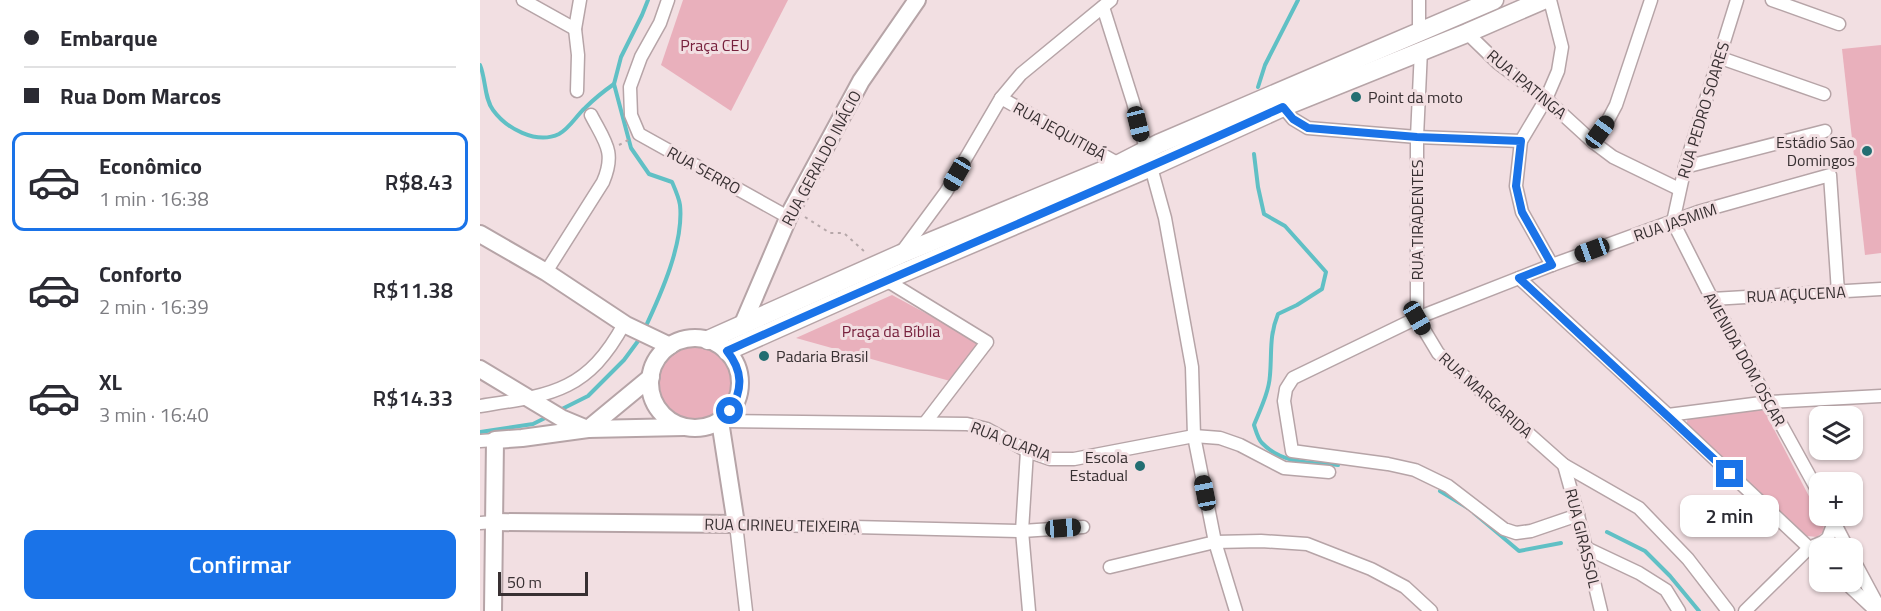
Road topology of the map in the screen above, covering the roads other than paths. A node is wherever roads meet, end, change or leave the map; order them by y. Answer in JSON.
{"nodes":[{"id":1,"x":523,"y":0,"type":"edge"},
{"id":2,"x":580,"y":0,"type":"edge"},
{"id":3,"x":668,"y":0,"type":"edge"},
{"id":4,"x":917,"y":0,"type":"edge"},
{"id":5,"x":1419,"y":0,"type":"edge"},
{"id":6,"x":1494,"y":0,"type":"edge"},
{"id":7,"x":1543,"y":0,"type":"edge"},
{"id":8,"x":1550,"y":0,"type":"edge"},
{"id":9,"x":1651,"y":0,"type":"edge"},
{"id":10,"x":1737,"y":0,"type":"edge"},
{"id":11,"x":1772,"y":0,"type":"edge"},
{"id":12,"x":1107,"y":3,"type":"edge"},
{"id":13,"x":1839,"y":24,"type":"dead end"},
{"id":14,"x":575,"y":29,"type":"junction"},
{"id":15,"x":1419,"y":31,"type":"junction"},
{"id":16,"x":1467,"y":33,"type":"junction"},
{"id":17,"x":1421,"y":50,"type":"junction"},
{"id":18,"x":1718,"y":57,"type":"junction"},
{"id":19,"x":577,"y":91,"type":"dead end"},
{"id":20,"x":1824,"y":94,"type":"dead end"},
{"id":21,"x":1001,"y":98,"type":"junction"},
{"id":22,"x":1546,"y":99,"type":"junction"},
{"id":23,"x":1283,"y":107,"type":"junction"},
{"id":24,"x":591,"y":115,"type":"dead end"},
{"id":25,"x":1825,"y":131,"type":"dead end"},
{"id":26,"x":1417,"y":137,"type":"junction"},
{"id":27,"x":1521,"y":141,"type":"junction"},
{"id":28,"x":1593,"y":142,"type":"junction"},
{"id":29,"x":1146,"y":149,"type":"junction"},
{"id":30,"x":1119,"y":164,"type":"junction"},
{"id":31,"x":1151,"y":167,"type":"junction"},
{"id":32,"x":1685,"y":167,"type":"junction"},
{"id":33,"x":1679,"y":189,"type":"junction"},
{"id":34,"x":790,"y":213,"type":"junction"},
{"id":35,"x":1672,"y":222,"type":"junction"},
{"id":36,"x":480,"y":234,"type":"edge"},
{"id":37,"x":901,"y":254,"type":"junction"},
{"id":38,"x":1552,"y":265,"type":"junction"},
{"id":39,"x":546,"y":272,"type":"junction"},
{"id":40,"x":882,"y":272,"type":"junction"},
{"id":41,"x":1519,"y":278,"type":"junction"},
{"id":42,"x":1881,"y":289,"type":"edge"},
{"id":43,"x":1838,"y":292,"type":"junction"},
{"id":44,"x":1712,"y":299,"type":"junction"},
{"id":45,"x":1417,"y":318,"type":"junction"},
{"id":46,"x":625,"y":325,"type":"junction"},
{"id":47,"x":742,"y":326,"type":"junction"},
{"id":48,"x":708,"y":340,"type":"junction"},
{"id":49,"x":670,"y":346,"type":"junction"},
{"id":50,"x":727,"y":351,"type":"junction"},
{"id":51,"x":480,"y":369,"type":"edge"},
{"id":52,"x":651,"y":376,"type":"junction"},
{"id":53,"x":1881,"y":396,"type":"edge"},
{"id":54,"x":531,"y":400,"type":"junction"},
{"id":55,"x":1769,"y":402,"type":"junction"},
{"id":56,"x":480,"y":406,"type":"edge"},
{"id":57,"x":1668,"y":415,"type":"junction"},
{"id":58,"x":720,"y":421,"type":"junction"},
{"id":59,"x":925,"y":423,"type":"junction"},
{"id":60,"x":684,"y":427,"type":"junction"},
{"id":61,"x":588,"y":429,"type":"junction"},
{"id":62,"x":1194,"y":436,"type":"junction"},
{"id":63,"x":487,"y":440,"type":"edge"},
{"id":64,"x":1027,"y":451,"type":"junction"},
{"id":65,"x":1564,"y":465,"type":"junction"},
{"id":66,"x":1329,"y":472,"type":"dead end"},
{"id":67,"x":1809,"y":475,"type":"edge"},
{"id":68,"x":1578,"y":515,"type":"junction"},
{"id":69,"x":487,"y":522,"type":"edge"},
{"id":70,"x":736,"y":524,"type":"junction"},
{"id":71,"x":1083,"y":527,"type":"dead end"},
{"id":72,"x":1022,"y":531,"type":"junction"},
{"id":73,"x":1215,"y":542,"type":"junction"},
{"id":74,"x":1584,"y":547,"type":"junction"},
{"id":75,"x":1809,"y":548,"type":"joint"},
{"id":76,"x":1110,"y":567,"type":"dead end"},
{"id":77,"x":1863,"y":577,"type":"edge"},
{"id":78,"x":1856,"y":592,"type":"edge"},
{"id":79,"x":493,"y":611,"type":"edge"},
{"id":80,"x":746,"y":611,"type":"edge"},
{"id":81,"x":1029,"y":611,"type":"edge"},
{"id":82,"x":1236,"y":611,"type":"edge"},
{"id":83,"x":1431,"y":611,"type":"edge"},
{"id":84,"x":1601,"y":611,"type":"edge"},
{"id":85,"x":1679,"y":611,"type":"edge"},
{"id":86,"x":1728,"y":611,"type":"edge"},
{"id":87,"x":1745,"y":611,"type":"edge"},
{"id":88,"x":1876,"y":611,"type":"edge"},
{"id":89,"x":1881,"y":611,"type":"edge"}],
"edges":[{"from":1,"to":14,"type":"street"},
{"from":2,"to":14,"type":"street"},
{"from":3,"to":34,"type":"street","name":"RUA SERRO"},
{"from":4,"to":34,"type":"street","name":"RUA GERALDO INÁCIO"},
{"from":5,"to":15,"type":"street"},
{"from":6,"to":15,"type":"main road"},
{"from":7,"to":16,"type":"main road"},
{"from":8,"to":22,"type":"street"},
{"from":9,"to":28,"type":"street"},
{"from":10,"to":18,"type":"street","name":"RUA PEDRO SOARES"},
{"from":11,"to":13,"type":"street"},
{"from":12,"to":21,"type":"street"},
{"from":12,"to":29,"type":"street"},
{"from":14,"to":19,"type":"street"},
{"from":15,"to":29,"type":"main road"},
{"from":16,"to":17,"type":"main road"},
{"from":16,"to":22,"type":"street","name":"RUA IPATINGA"},
{"from":17,"to":23,"type":"main road"},
{"from":17,"to":26,"type":"street","name":"RUA TIRADENTES"},
{"from":18,"to":20,"type":"street"},
{"from":18,"to":32,"type":"street","name":"RUA PEDRO SOARES"},
{"from":21,"to":30,"type":"street","name":"RUA JEQUITIBÁ"},
{"from":21,"to":37,"type":"street"},
{"from":22,"to":27,"type":"street"},
{"from":22,"to":28,"type":"street","name":"RUA IPATINGA"},
{"from":23,"to":26,"type":"street"},
{"from":23,"to":31,"type":"main road"},
{"from":24,"to":39,"type":"street"},
{"from":25,"to":32,"type":"street"},
{"from":26,"to":27,"type":"street"},
{"from":26,"to":45,"type":"street","name":"RUA TIRADENTES"},
{"from":27,"to":38,"type":"street"},
{"from":28,"to":33,"type":"street","name":"RUA IPATINGA"},
{"from":29,"to":30,"type":"main road"},
{"from":29,"to":31,"type":"street"},
{"from":30,"to":37,"type":"main road"},
{"from":31,"to":40,"type":"main road"},
{"from":31,"to":62,"type":"street"},
{"from":32,"to":33,"type":"street","name":"RUA PEDRO SOARES"},
{"from":33,"to":35,"type":"street","name":"RUA PEDRO SOARES"},
{"from":34,"to":47,"type":"street","name":"RUA GERALDO INÁCIO"},
{"from":35,"to":38,"type":"street","name":"RUA JASMIM"},
{"from":35,"to":43,"type":"street","name":"RUA JASMIM"},
{"from":35,"to":44,"type":"street","name":"AVENIDA DOM OSCAR"},
{"from":36,"to":39,"type":"street"},
{"from":37,"to":40,"type":"main road"},
{"from":38,"to":41,"type":"street","name":"RUA JASMIM"},
{"from":39,"to":46,"type":"street"},
{"from":40,"to":47,"type":"main road"},
{"from":40,"to":50,"type":"main road"},
{"from":40,"to":59,"type":"street"},
{"from":41,"to":45,"type":"street","name":"RUA JASMIM"},
{"from":41,"to":57,"type":"street"},
{"from":42,"to":43,"type":"street","name":"RUA AÇUCENA"},
{"from":43,"to":44,"type":"street","name":"RUA AÇUCENA"},
{"from":44,"to":55,"type":"street","name":"AVENIDA DOM OSCAR"},
{"from":45,"to":65,"type":"street","name":"RUA MARGARIDA"},
{"from":45,"to":68,"type":"street","name":"RUA JASMIM"},
{"from":46,"to":49,"type":"street"},
{"from":46,"to":54,"type":"street"},
{"from":47,"to":48,"type":"main road"},
{"from":48,"to":49,"type":"street"},
{"from":48,"to":50,"type":"street"},
{"from":49,"to":52,"type":"street"},
{"from":50,"to":58,"type":"street"},
{"from":51,"to":54,"type":"street"},
{"from":52,"to":60,"type":"street"},
{"from":52,"to":61,"type":"street"},
{"from":53,"to":55,"type":"street"},
{"from":54,"to":56,"type":"street"},
{"from":54,"to":61,"type":"street"},
{"from":55,"to":57,"type":"street"},
{"from":55,"to":67,"type":"street","name":"AVENIDA DOM OSCAR"},
{"from":57,"to":75,"type":"street"},
{"from":58,"to":59,"type":"street","name":"RUA OLARIA"},
{"from":58,"to":60,"type":"street"},
{"from":58,"to":70,"type":"street"},
{"from":59,"to":64,"type":"street","name":"RUA OLARIA"},
{"from":60,"to":61,"type":"street"},
{"from":61,"to":63,"type":"street"},
{"from":62,"to":64,"type":"street","name":"RUA OLARIA"},
{"from":62,"to":66,"type":"street","name":"RUA OLARIA"},
{"from":62,"to":73,"type":"street"},
{"from":63,"to":69,"type":"street"},
{"from":64,"to":72,"type":"street"},
{"from":65,"to":68,"type":"street","name":"RUA GIRASSOL"},
{"from":65,"to":86,"type":"street","name":"RUA MARGARIDA"},
{"from":68,"to":74,"type":"street","name":"RUA GIRASSOL"},
{"from":69,"to":70,"type":"street","name":"RUA CIRINEU TEIXEIRA"},
{"from":69,"to":79,"type":"street"},
{"from":70,"to":72,"type":"street","name":"RUA CIRINEU TEIXEIRA"},
{"from":70,"to":80,"type":"street"},
{"from":71,"to":72,"type":"street","name":"RUA CIRINEU TEIXEIRA"},
{"from":72,"to":81,"type":"street"},
{"from":73,"to":76,"type":"street"},
{"from":73,"to":82,"type":"street"},
{"from":73,"to":83,"type":"street"},
{"from":74,"to":84,"type":"street","name":"RUA GIRASSOL"},
{"from":74,"to":85,"type":"street"},
{"from":75,"to":87,"type":"street"},
{"from":77,"to":89,"type":"street"},
{"from":78,"to":88,"type":"street"}]}
